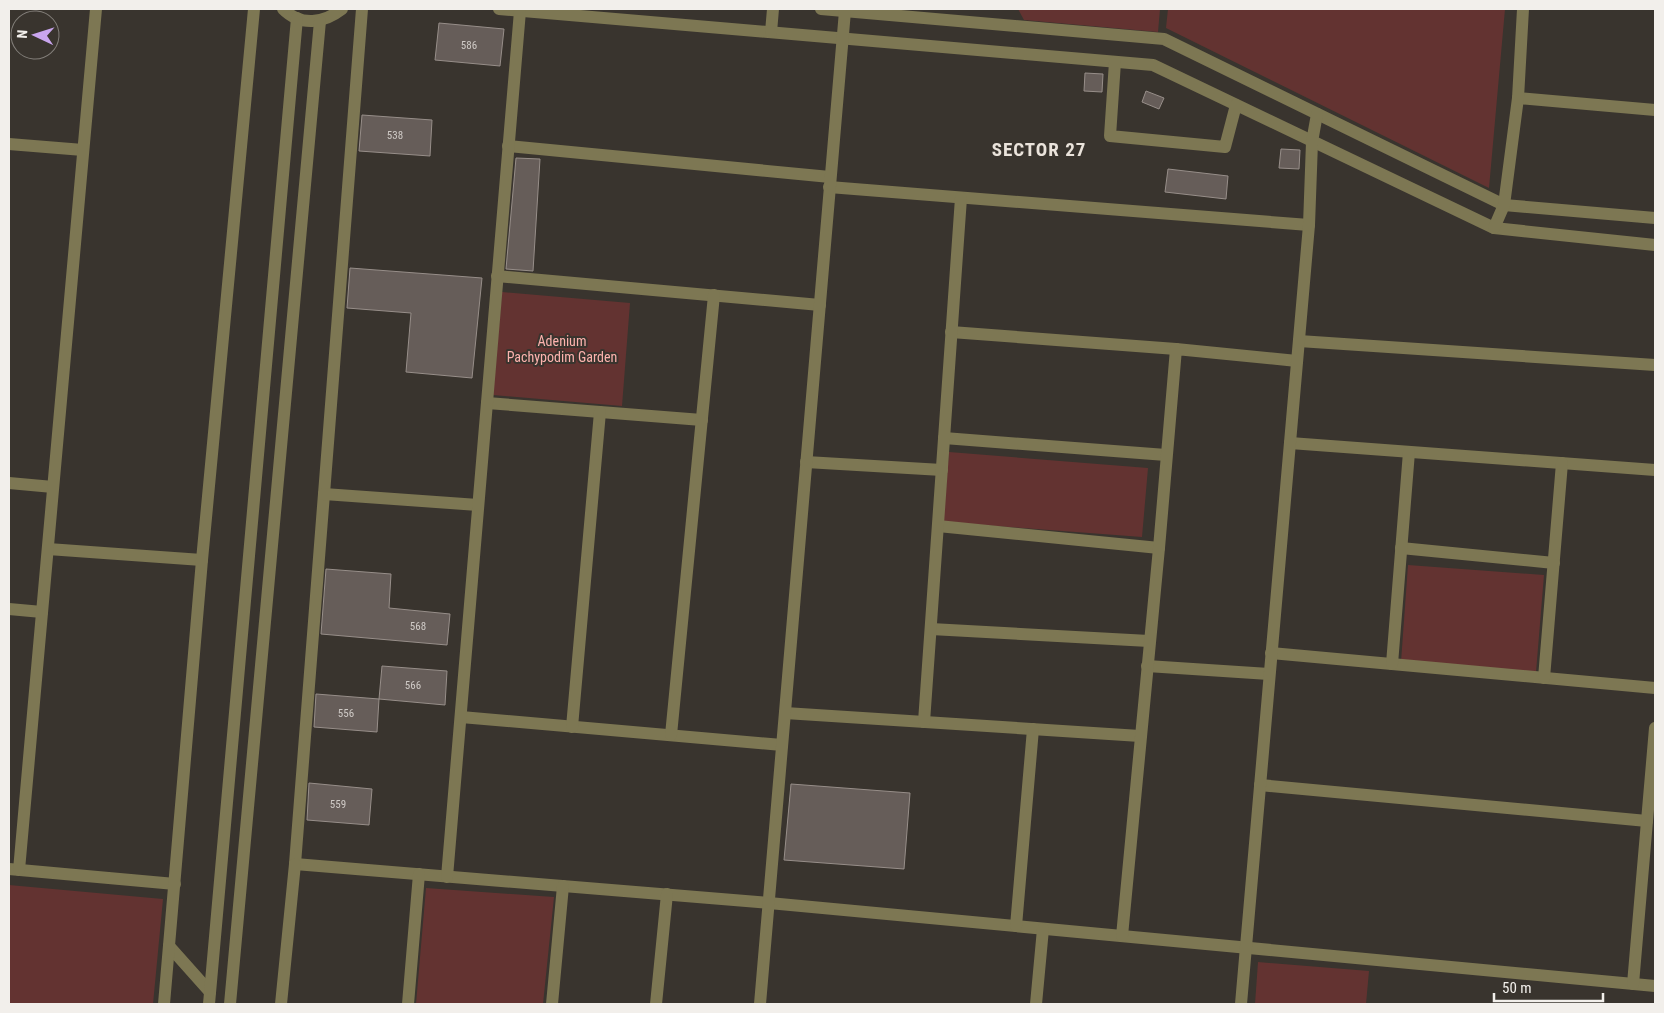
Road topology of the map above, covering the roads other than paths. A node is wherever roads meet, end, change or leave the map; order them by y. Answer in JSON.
{"nodes":[{"id":1,"x":96,"y":9,"type":"edge"},
{"id":2,"x":254,"y":9,"type":"edge"},
{"id":3,"x":283,"y":9,"type":"edge"},
{"id":4,"x":342,"y":9,"type":"edge"},
{"id":5,"x":362,"y":9,"type":"edge"},
{"id":6,"x":499,"y":9,"type":"edge"},
{"id":7,"x":773,"y":9,"type":"edge"},
{"id":8,"x":822,"y":9,"type":"edge"},
{"id":9,"x":1524,"y":9,"type":"edge"},
{"id":10,"x":520,"y":10,"type":"junction"},
{"id":11,"x":845,"y":11,"type":"junction"},
{"id":12,"x":297,"y":18,"type":"junction"},
{"id":13,"x":320,"y":21,"type":"junction"},
{"id":14,"x":771,"y":32,"type":"junction"},
{"id":15,"x":842,"y":38,"type":"junction"},
{"id":16,"x":1115,"y":62,"type":"junction"},
{"id":17,"x":1518,"y":98,"type":"junction"},
{"id":18,"x":1236,"y":105,"type":"junction"},
{"id":19,"x":1655,"y":110,"type":"edge"},
{"id":20,"x":1317,"y":114,"type":"junction"},
{"id":21,"x":1312,"y":142,"type":"junction"},
{"id":22,"x":9,"y":144,"type":"edge"},
{"id":23,"x":508,"y":146,"type":"junction"},
{"id":24,"x":83,"y":150,"type":"junction"},
{"id":25,"x":830,"y":182,"type":"junction"},
{"id":26,"x":961,"y":198,"type":"junction"},
{"id":27,"x":1504,"y":205,"type":"junction"},
{"id":28,"x":1655,"y":218,"type":"edge"},
{"id":29,"x":1309,"y":225,"type":"junction"},
{"id":30,"x":1494,"y":228,"type":"junction"},
{"id":31,"x":1655,"y":245,"type":"edge"},
{"id":32,"x":497,"y":276,"type":"junction"},
{"id":33,"x":714,"y":295,"type":"junction"},
{"id":34,"x":820,"y":305,"type":"junction"},
{"id":35,"x":951,"y":332,"type":"junction"},
{"id":36,"x":1298,"y":341,"type":"junction"},
{"id":37,"x":1176,"y":350,"type":"junction"},
{"id":38,"x":1297,"y":361,"type":"junction"},
{"id":39,"x":1655,"y":365,"type":"edge"},
{"id":40,"x":487,"y":403,"type":"junction"},
{"id":41,"x":600,"y":412,"type":"junction"},
{"id":42,"x":702,"y":420,"type":"junction"},
{"id":43,"x":944,"y":438,"type":"junction"},
{"id":44,"x":1290,"y":443,"type":"junction"},
{"id":45,"x":1409,"y":452,"type":"junction"},
{"id":46,"x":1166,"y":455,"type":"junction"},
{"id":47,"x":806,"y":462,"type":"junction"},
{"id":48,"x":1562,"y":463,"type":"junction"},
{"id":49,"x":942,"y":470,"type":"junction"},
{"id":50,"x":1655,"y":470,"type":"edge"},
{"id":51,"x":9,"y":483,"type":"edge"},
{"id":52,"x":53,"y":487,"type":"junction"},
{"id":53,"x":324,"y":494,"type":"junction"},
{"id":54,"x":478,"y":504,"type":"junction"},
{"id":55,"x":938,"y":526,"type":"junction"},
{"id":56,"x":1159,"y":548,"type":"junction"},
{"id":57,"x":1401,"y":548,"type":"junction"},
{"id":58,"x":48,"y":549,"type":"junction"},
{"id":59,"x":202,"y":560,"type":"junction"},
{"id":60,"x":1554,"y":563,"type":"junction"},
{"id":61,"x":9,"y":609,"type":"edge"},
{"id":62,"x":42,"y":612,"type":"junction"},
{"id":63,"x":931,"y":629,"type":"junction"},
{"id":64,"x":1149,"y":641,"type":"junction"},
{"id":65,"x":1271,"y":654,"type":"junction"},
{"id":66,"x":1392,"y":664,"type":"junction"},
{"id":67,"x":1147,"y":666,"type":"junction"},
{"id":68,"x":1269,"y":674,"type":"junction"},
{"id":69,"x":1544,"y":678,"type":"junction"},
{"id":70,"x":1655,"y":688,"type":"edge"},
{"id":71,"x":785,"y":713,"type":"junction"},
{"id":72,"x":460,"y":717,"type":"junction"},
{"id":73,"x":924,"y":722,"type":"junction"},
{"id":74,"x":572,"y":727,"type":"junction"},
{"id":75,"x":1655,"y":728,"type":"edge"},
{"id":76,"x":1033,"y":729,"type":"junction"},
{"id":77,"x":670,"y":735,"type":"junction"},
{"id":78,"x":1140,"y":736,"type":"junction"},
{"id":79,"x":782,"y":745,"type":"junction"},
{"id":80,"x":1260,"y":785,"type":"junction"},
{"id":81,"x":1647,"y":821,"type":"junction"},
{"id":82,"x":295,"y":864,"type":"junction"},
{"id":83,"x":14,"y":870,"type":"edge"},
{"id":84,"x":419,"y":874,"type":"junction"},
{"id":85,"x":448,"y":877,"type":"junction"},
{"id":86,"x":175,"y":884,"type":"junction"},
{"id":87,"x":563,"y":886,"type":"junction"},
{"id":88,"x":667,"y":894,"type":"junction"},
{"id":89,"x":769,"y":903,"type":"junction"},
{"id":90,"x":1016,"y":926,"type":"junction"},
{"id":91,"x":1043,"y":929,"type":"junction"},
{"id":92,"x":1122,"y":936,"type":"junction"},
{"id":93,"x":169,"y":946,"type":"junction"},
{"id":94,"x":1245,"y":948,"type":"junction"},
{"id":95,"x":1633,"y":984,"type":"junction"},
{"id":96,"x":1655,"y":986,"type":"edge"},
{"id":97,"x":210,"y":998,"type":"edge"},
{"id":98,"x":164,"y":1004,"type":"edge"},
{"id":99,"x":230,"y":1004,"type":"edge"},
{"id":100,"x":281,"y":1004,"type":"edge"},
{"id":101,"x":408,"y":1004,"type":"edge"},
{"id":102,"x":552,"y":1004,"type":"edge"},
{"id":103,"x":656,"y":1004,"type":"edge"},
{"id":104,"x":760,"y":1004,"type":"edge"},
{"id":105,"x":1036,"y":1004,"type":"edge"},
{"id":106,"x":1241,"y":1004,"type":"edge"}],
"edges":[{"from":1,"to":24,"type":"street"},
{"from":2,"to":59,"type":"street"},
{"from":3,"to":12,"type":"street"},
{"from":4,"to":13,"type":"street"},
{"from":5,"to":53,"type":"street"},
{"from":6,"to":10,"type":"street"},
{"from":7,"to":14,"type":"street"},
{"from":8,"to":11,"type":"street"},
{"from":9,"to":17,"type":"street"},
{"from":10,"to":14,"type":"street"},
{"from":10,"to":23,"type":"street"},
{"from":11,"to":15,"type":"street"},
{"from":11,"to":20,"type":"street"},
{"from":12,"to":13,"type":"street"},
{"from":12,"to":97,"type":"street"},
{"from":13,"to":99,"type":"street"},
{"from":14,"to":15,"type":"street"},
{"from":15,"to":16,"type":"street"},
{"from":15,"to":25,"type":"street"},
{"from":16,"to":18,"type":"street"},
{"from":16,"to":18,"type":"street"},
{"from":17,"to":19,"type":"street"},
{"from":17,"to":27,"type":"street"},
{"from":18,"to":21,"type":"street"},
{"from":20,"to":21,"type":"street"},
{"from":20,"to":27,"type":"street"},
{"from":21,"to":29,"type":"street"},
{"from":21,"to":30,"type":"street"},
{"from":22,"to":24,"type":"street"},
{"from":23,"to":25,"type":"street"},
{"from":23,"to":32,"type":"street"},
{"from":24,"to":52,"type":"street"},
{"from":25,"to":26,"type":"street"},
{"from":25,"to":34,"type":"street"},
{"from":26,"to":29,"type":"street"},
{"from":26,"to":35,"type":"street"},
{"from":27,"to":28,"type":"street"},
{"from":27,"to":30,"type":"street"},
{"from":29,"to":36,"type":"street"},
{"from":30,"to":31,"type":"street"},
{"from":32,"to":33,"type":"street"},
{"from":32,"to":40,"type":"street"},
{"from":33,"to":34,"type":"street"},
{"from":33,"to":42,"type":"street"},
{"from":34,"to":47,"type":"street"},
{"from":35,"to":37,"type":"street"},
{"from":35,"to":43,"type":"street"},
{"from":36,"to":38,"type":"street"},
{"from":36,"to":39,"type":"street"},
{"from":37,"to":38,"type":"street"},
{"from":37,"to":46,"type":"street"},
{"from":38,"to":44,"type":"street"},
{"from":40,"to":41,"type":"street"},
{"from":40,"to":54,"type":"street"},
{"from":41,"to":42,"type":"street"},
{"from":41,"to":74,"type":"street"},
{"from":42,"to":77,"type":"street"},
{"from":43,"to":46,"type":"street"},
{"from":43,"to":49,"type":"street"},
{"from":44,"to":45,"type":"street"},
{"from":44,"to":65,"type":"street"},
{"from":45,"to":48,"type":"street"},
{"from":45,"to":57,"type":"street"},
{"from":46,"to":56,"type":"street"},
{"from":47,"to":49,"type":"street"},
{"from":47,"to":71,"type":"street"},
{"from":48,"to":50,"type":"street"},
{"from":48,"to":60,"type":"street"},
{"from":49,"to":55,"type":"street"},
{"from":51,"to":52,"type":"street"},
{"from":52,"to":58,"type":"street"},
{"from":53,"to":54,"type":"street"},
{"from":53,"to":82,"type":"street"},
{"from":54,"to":72,"type":"street"},
{"from":55,"to":56,"type":"street"},
{"from":55,"to":63,"type":"street"},
{"from":56,"to":64,"type":"street"},
{"from":57,"to":60,"type":"street"},
{"from":57,"to":66,"type":"street"},
{"from":58,"to":59,"type":"street"},
{"from":58,"to":62,"type":"street"},
{"from":59,"to":86,"type":"street"},
{"from":60,"to":69,"type":"street"},
{"from":61,"to":62,"type":"street"},
{"from":62,"to":83,"type":"street"},
{"from":63,"to":64,"type":"street"},
{"from":63,"to":73,"type":"street"},
{"from":64,"to":67,"type":"street"},
{"from":65,"to":66,"type":"street"},
{"from":65,"to":68,"type":"street"},
{"from":66,"to":69,"type":"street"},
{"from":67,"to":68,"type":"street"},
{"from":67,"to":78,"type":"street"},
{"from":68,"to":80,"type":"street"},
{"from":69,"to":70,"type":"street"},
{"from":71,"to":73,"type":"street"},
{"from":71,"to":79,"type":"street"},
{"from":72,"to":74,"type":"street"},
{"from":72,"to":85,"type":"street"},
{"from":73,"to":76,"type":"street"},
{"from":74,"to":77,"type":"street"},
{"from":75,"to":81,"type":"street"},
{"from":76,"to":78,"type":"street"},
{"from":76,"to":90,"type":"street"},
{"from":77,"to":79,"type":"street"},
{"from":78,"to":92,"type":"street"},
{"from":79,"to":89,"type":"street"},
{"from":80,"to":81,"type":"street"},
{"from":80,"to":94,"type":"street"},
{"from":81,"to":95,"type":"street"},
{"from":82,"to":84,"type":"street"},
{"from":82,"to":100,"type":"street"},
{"from":83,"to":86,"type":"street"},
{"from":84,"to":85,"type":"street"},
{"from":84,"to":101,"type":"street"},
{"from":85,"to":87,"type":"street"},
{"from":86,"to":93,"type":"street"},
{"from":87,"to":88,"type":"street"},
{"from":87,"to":102,"type":"street"},
{"from":88,"to":89,"type":"street"},
{"from":88,"to":103,"type":"street"},
{"from":89,"to":90,"type":"street"},
{"from":89,"to":104,"type":"street"},
{"from":90,"to":91,"type":"street"},
{"from":91,"to":92,"type":"street"},
{"from":91,"to":105,"type":"street"},
{"from":92,"to":94,"type":"street"},
{"from":93,"to":97,"type":"street"},
{"from":93,"to":98,"type":"street"},
{"from":94,"to":95,"type":"street"},
{"from":94,"to":106,"type":"street"},
{"from":95,"to":96,"type":"street"}]}
